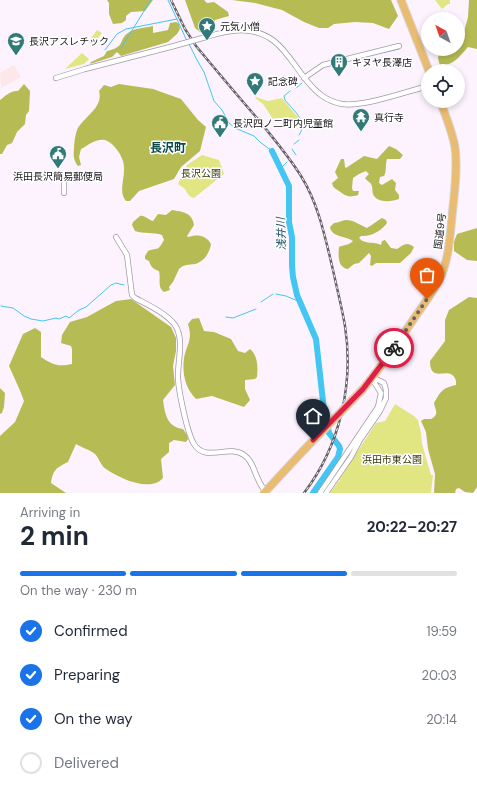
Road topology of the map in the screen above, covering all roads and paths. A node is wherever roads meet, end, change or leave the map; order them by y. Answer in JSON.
{"nodes":[{"id":1,"x":401,"y":0,"type":"edge"},
{"id":2,"x":399,"y":46,"type":"dead end"},
{"id":3,"x":426,"y":64,"type":"edge"},
{"id":4,"x":56,"y":78,"type":"dead end"},
{"id":5,"x":304,"y":78,"type":"junction"},
{"id":6,"x":421,"y":88,"type":"edge"},
{"id":7,"x":443,"y":108,"type":"edge"},
{"id":8,"x":64,"y":178,"type":"dead end"},
{"id":9,"x":64,"y":193,"type":"dead end"},
{"id":10,"x":116,"y":237,"type":"dead end"},
{"id":11,"x":388,"y":357,"type":"junction"},
{"id":12,"x":372,"y":377,"type":"junction"},
{"id":13,"x":384,"y":383,"type":"junction"},
{"id":14,"x":264,"y":492,"type":"edge"},
{"id":15,"x":320,"y":493,"type":"edge"},
{"id":16,"x":326,"y":493,"type":"edge"}],
"edges":[{"from":1,"to":3,"type":"highway"},
{"from":2,"to":5,"type":"street"},
{"from":4,"to":5,"type":"street","bridge":true},
{"from":5,"to":6,"type":"street"},
{"from":7,"to":11,"type":"highway","name":"国道9号"},
{"from":8,"to":9,"type":"street"},
{"from":10,"to":14,"type":"street"},
{"from":11,"to":12,"type":"highway","name":"国道9号"},
{"from":11,"to":13,"type":"street"},
{"from":12,"to":13,"type":"street"},
{"from":12,"to":14,"type":"highway","name":"国道9号","bridge":true},
{"from":12,"to":15,"type":"street"},
{"from":13,"to":16,"type":"street"}]}
